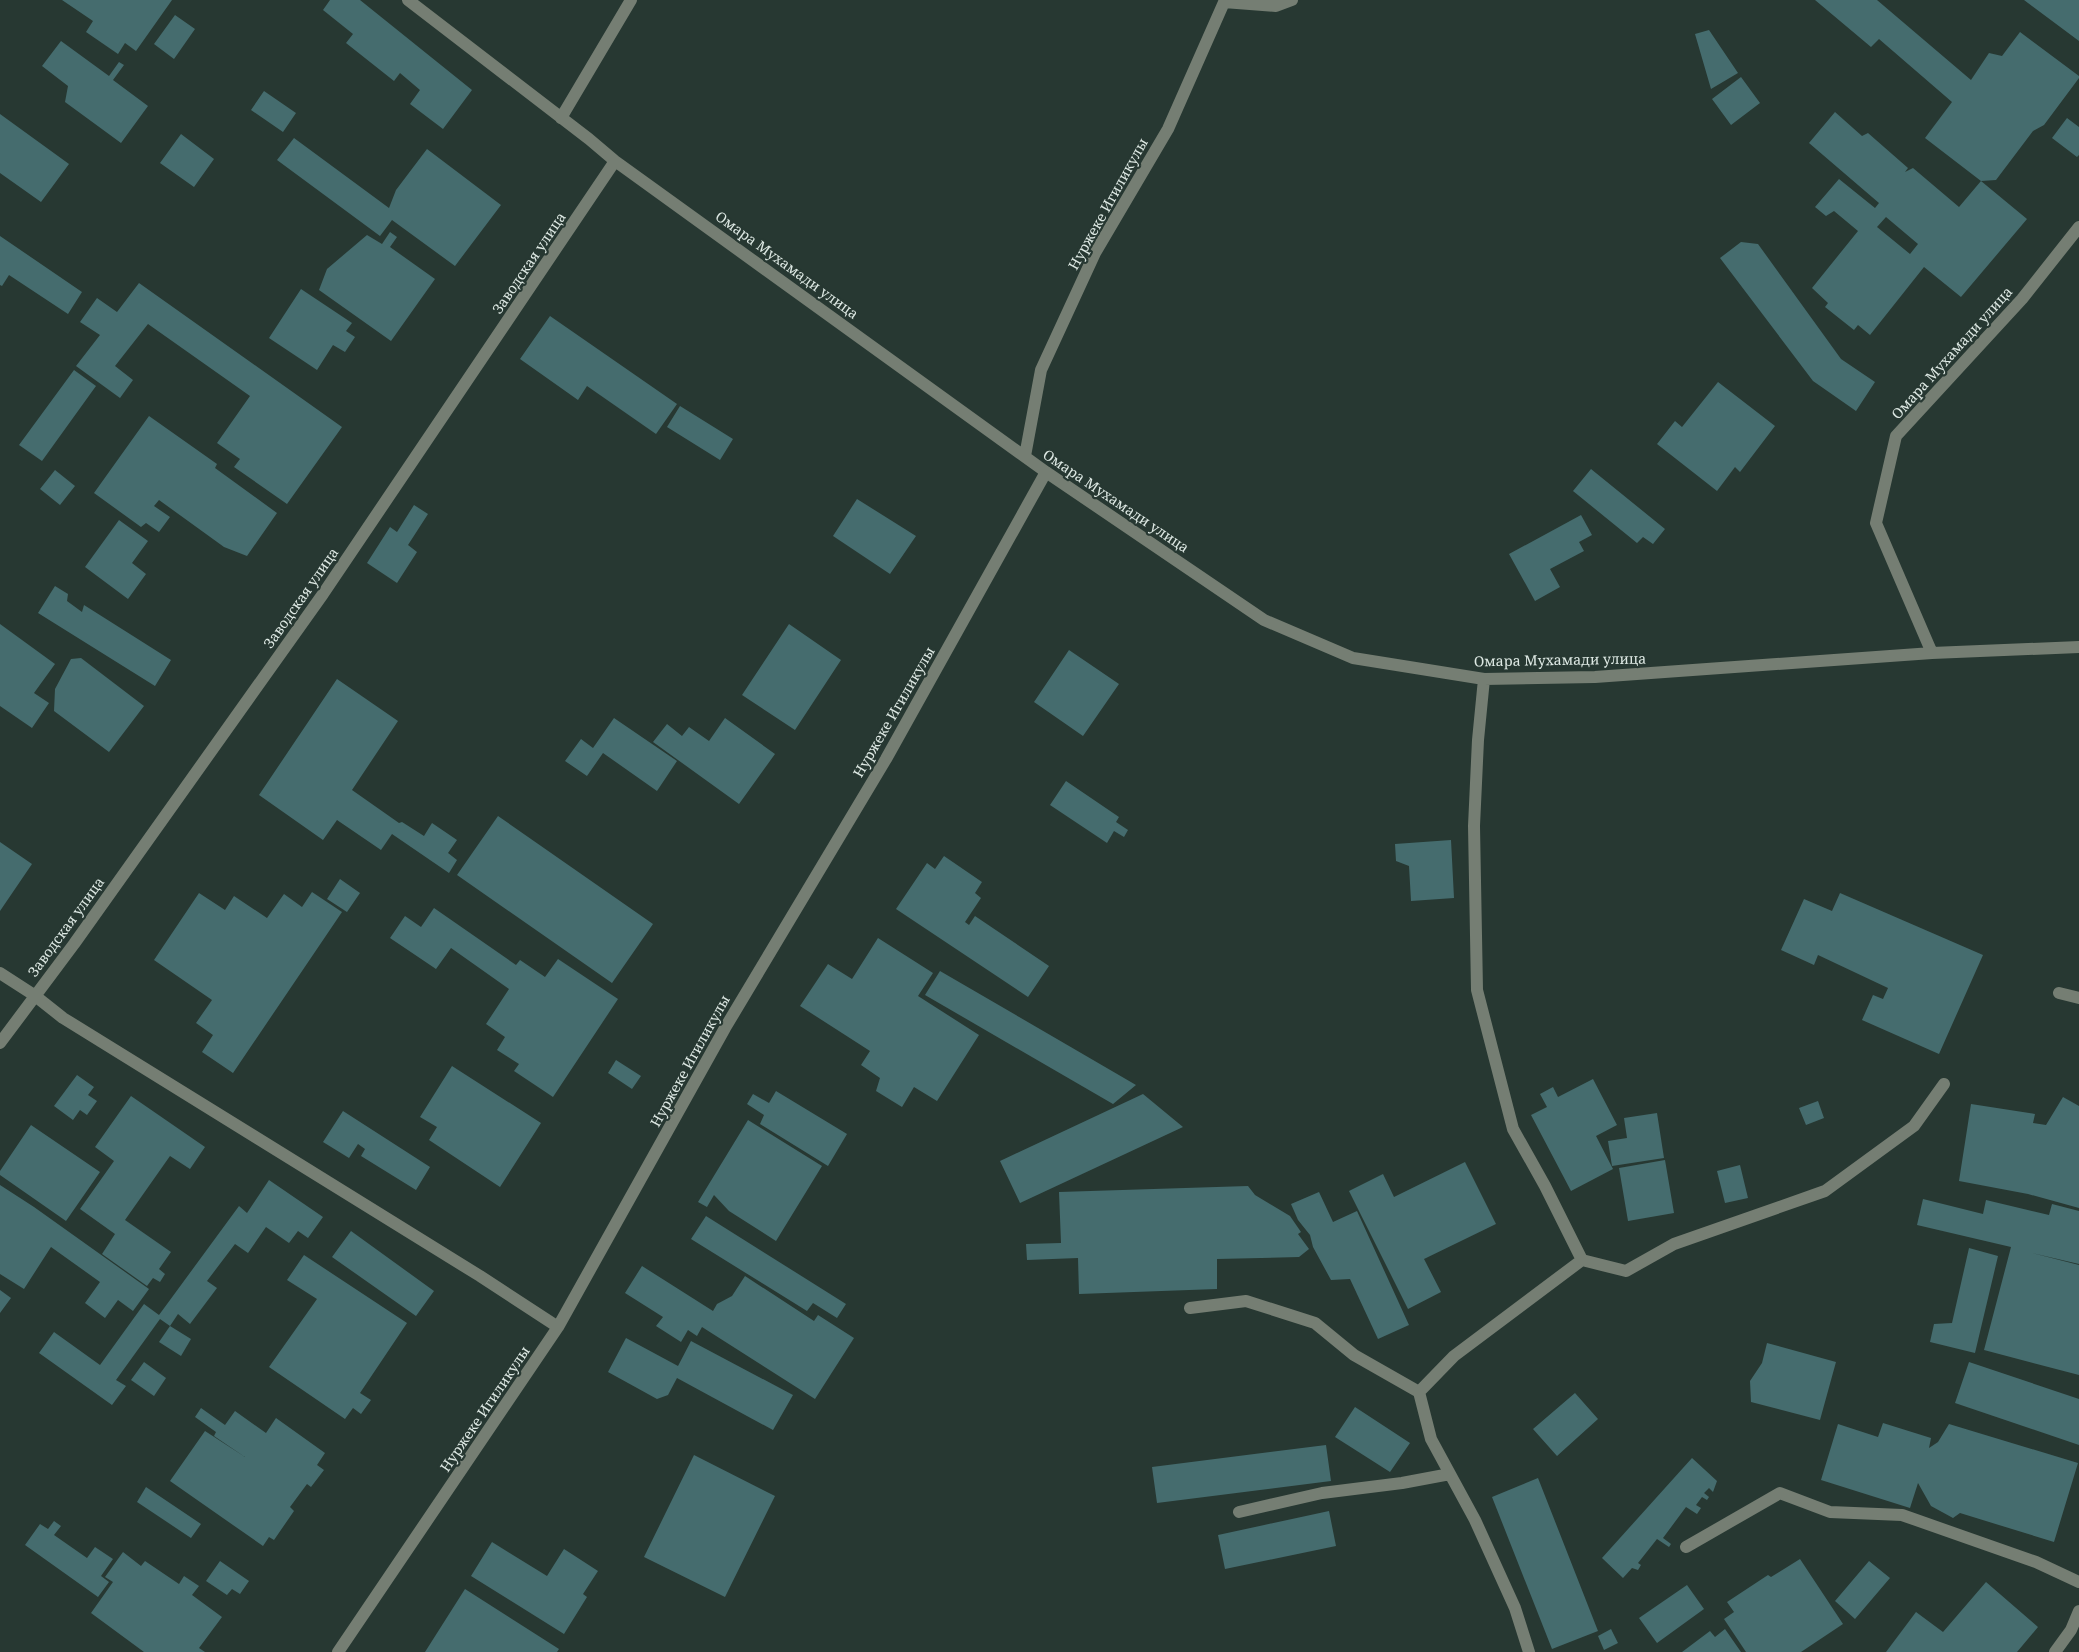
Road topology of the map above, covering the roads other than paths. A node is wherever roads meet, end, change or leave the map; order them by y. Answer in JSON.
{"nodes":[{"id":1,"x":408,"y":0,"type":"edge"},
{"id":2,"x":632,"y":0,"type":"edge"},
{"id":3,"x":1292,"y":0,"type":"edge"},
{"id":4,"x":1224,"y":1,"type":"edge"},
{"id":5,"x":562,"y":118,"type":"junction"},
{"id":6,"x":615,"y":161,"type":"junction"},
{"id":7,"x":2079,"y":227,"type":"edge"},
{"id":8,"x":1025,"y":456,"type":"junction"},
{"id":9,"x":1046,"y":472,"type":"junction"},
{"id":10,"x":2079,"y":647,"type":"edge"},
{"id":11,"x":1932,"y":653,"type":"junction"},
{"id":12,"x":1484,"y":680,"type":"junction"},
{"id":13,"x":0,"y":972,"type":"edge"},
{"id":14,"x":2059,"y":993,"type":"dead end"},
{"id":15,"x":34,"y":996,"type":"junction"},
{"id":16,"x":2079,"y":998,"type":"edge"},
{"id":17,"x":0,"y":1043,"type":"edge"},
{"id":18,"x":1944,"y":1084,"type":"dead end"},
{"id":19,"x":1582,"y":1260,"type":"junction"},
{"id":20,"x":1190,"y":1308,"type":"dead end"},
{"id":21,"x":558,"y":1327,"type":"junction"},
{"id":22,"x":1418,"y":1392,"type":"junction"},
{"id":23,"x":1450,"y":1474,"type":"junction"},
{"id":24,"x":1239,"y":1512,"type":"dead end"},
{"id":25,"x":1686,"y":1546,"type":"dead end"},
{"id":26,"x":2079,"y":1582,"type":"edge"},
{"id":27,"x":2079,"y":1611,"type":"edge"},
{"id":28,"x":338,"y":1652,"type":"edge"},
{"id":29,"x":1529,"y":1652,"type":"edge"},
{"id":30,"x":2055,"y":1652,"type":"edge"}],
"edges":[{"from":1,"to":5,"type":"street","name":"Омара Мухамади улица"},
{"from":2,"to":5,"type":"street"},
{"from":3,"to":4,"type":"street"},
{"from":4,"to":8,"type":"street","name":"Нуржеке Игиликулы"},
{"from":5,"to":6,"type":"street","name":"Омара Мухамади улица"},
{"from":6,"to":8,"type":"street","name":"Омара Мухамади улица"},
{"from":6,"to":15,"type":"street","name":"Заводская улица"},
{"from":7,"to":11,"type":"street","name":"Омара Мухамади улица"},
{"from":8,"to":9,"type":"street","name":"Омара Мухамади улица"},
{"from":9,"to":12,"type":"street","name":"Омара Мухамади улица"},
{"from":9,"to":21,"type":"street","name":"Нуржеке Игиликулы"},
{"from":10,"to":11,"type":"street","name":"Омара Мухамади улица"},
{"from":11,"to":12,"type":"street","name":"Омара Мухамади улица"},
{"from":12,"to":19,"type":"street"},
{"from":13,"to":15,"type":"street"},
{"from":14,"to":16,"type":"street"},
{"from":15,"to":17,"type":"street","name":"Заводская улица"},
{"from":15,"to":21,"type":"street"},
{"from":18,"to":19,"type":"street"},
{"from":19,"to":22,"type":"street"},
{"from":20,"to":22,"type":"street"},
{"from":21,"to":28,"type":"street","name":"Нуржеке Игиликулы"},
{"from":22,"to":23,"type":"street"},
{"from":23,"to":24,"type":"street"},
{"from":23,"to":29,"type":"street"},
{"from":25,"to":26,"type":"street"},
{"from":27,"to":30,"type":"street"}]}
